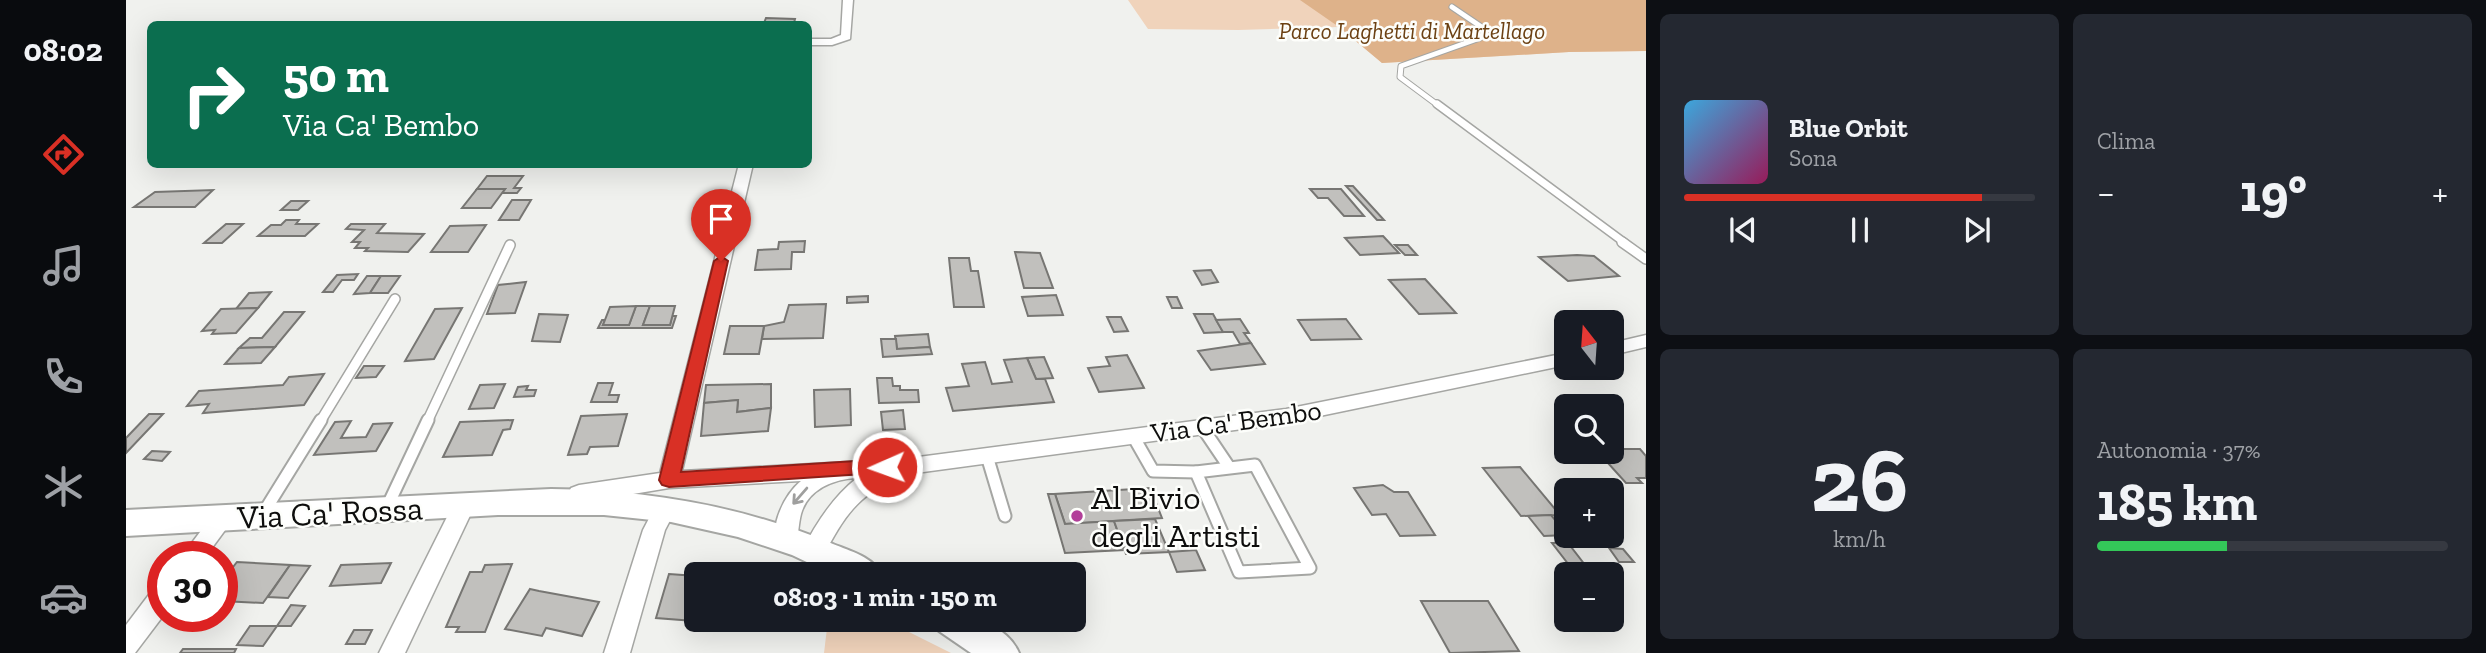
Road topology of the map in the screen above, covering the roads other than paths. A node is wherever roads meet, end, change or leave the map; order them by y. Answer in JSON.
{"nodes":[{"id":1,"x":848,"y":0,"type":"edge"},
{"id":2,"x":1452,"y":7,"type":"dead end"},
{"id":3,"x":812,"y":42,"type":"edge"},
{"id":4,"x":745,"y":168,"type":"edge"},
{"id":5,"x":510,"y":245,"type":"dead end"},
{"id":6,"x":1646,"y":259,"type":"edge"},
{"id":7,"x":395,"y":299,"type":"dead end"},
{"id":8,"x":1646,"y":341,"type":"edge"},
{"id":9,"x":1624,"y":346,"type":"edge"},
{"id":10,"x":1554,"y":361,"type":"edge"},
{"id":11,"x":1202,"y":427,"type":"junction"},
{"id":12,"x":1133,"y":436,"type":"junction"},
{"id":13,"x":987,"y":456,"type":"junction"},
{"id":14,"x":903,"y":467,"type":"junction"},
{"id":15,"x":1229,"y":467,"type":"junction"},
{"id":16,"x":837,"y":468,"type":"junction"},
{"id":17,"x":1196,"y":472,"type":"junction"},
{"id":18,"x":667,"y":495,"type":"junction"},
{"id":19,"x":464,"y":505,"type":"junction"},
{"id":20,"x":386,"y":509,"type":"junction"},
{"id":21,"x":261,"y":516,"type":"junction"},
{"id":22,"x":1005,"y":516,"type":"dead end"},
{"id":23,"x":223,"y":518,"type":"junction"},
{"id":24,"x":126,"y":523,"type":"edge"},
{"id":25,"x":205,"y":541,"type":"edge"},
{"id":26,"x":800,"y":546,"type":"junction"},
{"id":27,"x":837,"y":562,"type":"edge"},
{"id":28,"x":147,"y":617,"type":"edge"},
{"id":29,"x":969,"y":632,"type":"edge"},
{"id":30,"x":126,"y":645,"type":"edge"},
{"id":31,"x":393,"y":653,"type":"edge"},
{"id":32,"x":617,"y":653,"type":"edge"},
{"id":33,"x":1001,"y":653,"type":"edge"}],
"edges":[{"from":1,"to":3,"type":"street"},
{"from":2,"to":6,"type":"lane"},
{"from":4,"to":18,"type":"street"},
{"from":5,"to":20,"type":"lane"},
{"from":7,"to":21,"type":"lane"},
{"from":8,"to":9,"type":"street"},
{"from":10,"to":11,"type":"street","name":"Via Ca' Bembo"},
{"from":11,"to":12,"type":"street","name":"Via Ca' Bembo"},
{"from":11,"to":15,"type":"lane"},
{"from":12,"to":13,"type":"street","name":"Via Ca' Bembo"},
{"from":12,"to":17,"type":"lane"},
{"from":13,"to":14,"type":"street","name":"Via Ca' Bembo"},
{"from":13,"to":22,"type":"lane"},
{"from":14,"to":16,"type":"street","name":"Via Ca' Bembo"},
{"from":14,"to":26,"type":"street","name":"Via Ca' Bembo"},
{"from":15,"to":17,"type":"lane"},
{"from":15,"to":17,"type":"lane"},
{"from":16,"to":18,"type":"street","name":"Via Ca' Bembo"},
{"from":16,"to":26,"type":"street","one_way":true},
{"from":18,"to":19,"type":"street","name":"Via Ca' Rossa"},
{"from":18,"to":26,"type":"street","name":"Via Ca' Rossa"},
{"from":18,"to":32,"type":"street"},
{"from":19,"to":20,"type":"street","name":"Via Ca' Rossa"},
{"from":19,"to":31,"type":"street"},
{"from":20,"to":21,"type":"street","name":"Via Ca' Rossa"},
{"from":21,"to":23,"type":"street","name":"Via Ca' Rossa"},
{"from":23,"to":24,"type":"street","name":"Via Ca' Rossa"},
{"from":23,"to":25,"type":"street"},
{"from":26,"to":27,"type":"street","name":"Via Ca' Rossa"},
{"from":28,"to":30,"type":"street"},
{"from":29,"to":33,"type":"street"}]}
